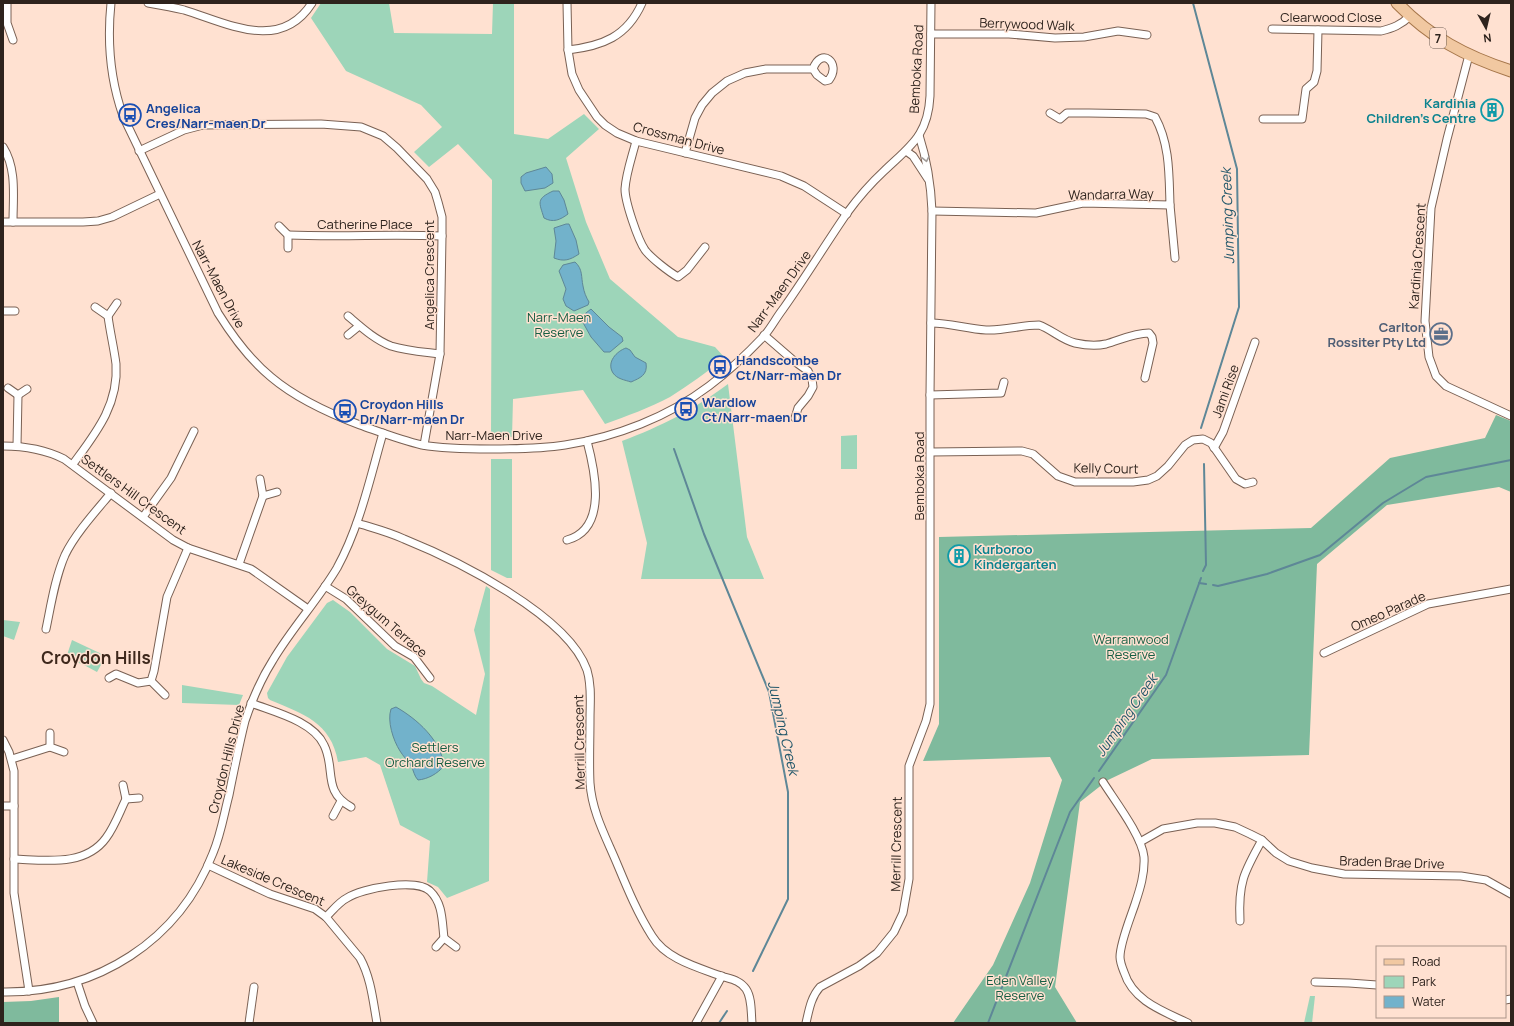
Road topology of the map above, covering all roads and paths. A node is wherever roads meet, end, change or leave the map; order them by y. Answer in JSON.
{"nodes":[{"id":1,"x":7,"y":3,"type":"edge"},
{"id":2,"x":111,"y":3,"type":"edge"},
{"id":3,"x":148,"y":3,"type":"edge"},
{"id":4,"x":312,"y":3,"type":"edge"},
{"id":5,"x":567,"y":3,"type":"edge"},
{"id":6,"x":642,"y":3,"type":"edge"},
{"id":7,"x":931,"y":3,"type":"edge"},
{"id":8,"x":1397,"y":3,"type":"edge"},
{"id":9,"x":1410,"y":16,"type":"junction"},
{"id":10,"x":1272,"y":29,"type":"dead end"},
{"id":11,"x":1318,"y":30,"type":"junction"},
{"id":12,"x":931,"y":34,"type":"junction"},
{"id":13,"x":1147,"y":35,"type":"dead end"},
{"id":14,"x":13,"y":40,"type":"dead end"},
{"id":15,"x":568,"y":50,"type":"junction"},
{"id":16,"x":1469,"y":55,"type":"junction"},
{"id":17,"x":813,"y":69,"type":"dead end"},
{"id":18,"x":1511,"y":71,"type":"edge"},
{"id":19,"x":1050,"y":113,"type":"dead end"},
{"id":20,"x":1263,"y":119,"type":"dead end"},
{"id":21,"x":919,"y":135,"type":"junction"},
{"id":22,"x":636,"y":141,"type":"junction"},
{"id":23,"x":3,"y":147,"type":"edge"},
{"id":24,"x":139,"y":151,"type":"junction"},
{"id":25,"x":906,"y":151,"type":"junction"},
{"id":26,"x":686,"y":153,"type":"junction"},
{"id":27,"x":930,"y":182,"type":"junction"},
{"id":28,"x":160,"y":194,"type":"junction"},
{"id":29,"x":1170,"y":205,"type":"junction"},
{"id":30,"x":932,"y":211,"type":"junction"},
{"id":31,"x":847,"y":214,"type":"junction"},
{"id":32,"x":3,"y":222,"type":"edge"},
{"id":33,"x":13,"y":222,"type":"junction"},
{"id":34,"x":279,"y":226,"type":"dead end"},
{"id":35,"x":288,"y":235,"type":"junction"},
{"id":36,"x":442,"y":236,"type":"junction"},
{"id":37,"x":288,"y":248,"type":"dead end"},
{"id":38,"x":705,"y":248,"type":"dead end"},
{"id":39,"x":1175,"y":258,"type":"dead end"},
{"id":40,"x":117,"y":303,"type":"dead end"},
{"id":41,"x":94,"y":307,"type":"dead end"},
{"id":42,"x":3,"y":311,"type":"edge"},
{"id":43,"x":15,"y":311,"type":"dead end"},
{"id":44,"x":108,"y":316,"type":"junction"},
{"id":45,"x":348,"y":316,"type":"dead end"},
{"id":46,"x":931,"y":323,"type":"junction"},
{"id":47,"x":359,"y":326,"type":"junction"},
{"id":48,"x":348,"y":335,"type":"dead end"},
{"id":49,"x":764,"y":335,"type":"junction"},
{"id":50,"x":1256,"y":342,"type":"dead end"},
{"id":51,"x":440,"y":354,"type":"junction"},
{"id":52,"x":1145,"y":378,"type":"dead end"},
{"id":53,"x":1004,"y":382,"type":"dead end"},
{"id":54,"x":8,"y":388,"type":"dead end"},
{"id":55,"x":27,"y":389,"type":"dead end"},
{"id":56,"x":18,"y":395,"type":"junction"},
{"id":57,"x":930,"y":395,"type":"junction"},
{"id":58,"x":1511,"y":416,"type":"edge"},
{"id":59,"x":795,"y":418,"type":"dead end"},
{"id":60,"x":194,"y":432,"type":"dead end"},
{"id":61,"x":383,"y":433,"type":"junction"},
{"id":62,"x":587,"y":441,"type":"junction"},
{"id":63,"x":424,"y":445,"type":"junction"},
{"id":64,"x":3,"y":446,"type":"edge"},
{"id":65,"x":17,"y":446,"type":"junction"},
{"id":66,"x":1214,"y":448,"type":"junction"},
{"id":67,"x":931,"y":452,"type":"junction"},
{"id":68,"x":73,"y":464,"type":"junction"},
{"id":69,"x":260,"y":479,"type":"dead end"},
{"id":70,"x":1253,"y":482,"type":"dead end"},
{"id":71,"x":278,"y":492,"type":"dead end"},
{"id":72,"x":111,"y":493,"type":"junction"},
{"id":73,"x":263,"y":496,"type":"junction"},
{"id":74,"x":143,"y":517,"type":"junction"},
{"id":75,"x":357,"y":523,"type":"junction"},
{"id":76,"x":567,"y":540,"type":"dead end"},
{"id":77,"x":188,"y":548,"type":"junction"},
{"id":78,"x":239,"y":564,"type":"junction"},
{"id":79,"x":326,"y":586,"type":"junction"},
{"id":80,"x":1511,"y":588,"type":"edge"},
{"id":81,"x":308,"y":609,"type":"junction"},
{"id":82,"x":46,"y":629,"type":"dead end"},
{"id":83,"x":1324,"y":653,"type":"dead end"},
{"id":84,"x":109,"y":678,"type":"dead end"},
{"id":85,"x":430,"y":678,"type":"dead end"},
{"id":86,"x":151,"y":681,"type":"junction"},
{"id":87,"x":165,"y":695,"type":"dead end"},
{"id":88,"x":251,"y":703,"type":"junction"},
{"id":89,"x":50,"y":733,"type":"dead end"},
{"id":90,"x":3,"y":740,"type":"edge"},
{"id":91,"x":50,"y":747,"type":"junction"},
{"id":92,"x":64,"y":752,"type":"dead end"},
{"id":93,"x":12,"y":758,"type":"junction"},
{"id":94,"x":909,"y":766,"type":"joint"},
{"id":95,"x":1103,"y":782,"type":"dead end"},
{"id":96,"x":123,"y":785,"type":"dead end"},
{"id":97,"x":139,"y":798,"type":"dead end"},
{"id":98,"x":126,"y":799,"type":"junction"},
{"id":99,"x":341,"y":801,"type":"junction"},
{"id":100,"x":3,"y":806,"type":"edge"},
{"id":101,"x":14,"y":806,"type":"junction"},
{"id":102,"x":351,"y":807,"type":"dead end"},
{"id":103,"x":333,"y":816,"type":"dead end"},
{"id":104,"x":1262,"y":840,"type":"junction"},
{"id":105,"x":1140,"y":842,"type":"junction"},
{"id":106,"x":14,"y":859,"type":"junction"},
{"id":107,"x":208,"y":865,"type":"junction"},
{"id":108,"x":1511,"y":894,"type":"edge"},
{"id":109,"x":326,"y":917,"type":"junction"},
{"id":110,"x":1240,"y":921,"type":"dead end"},
{"id":111,"x":444,"y":938,"type":"junction"},
{"id":112,"x":436,"y":947,"type":"dead end"},
{"id":113,"x":456,"y":947,"type":"dead end"},
{"id":114,"x":722,"y":976,"type":"junction"},
{"id":115,"x":78,"y":982,"type":"junction"},
{"id":116,"x":1315,"y":982,"type":"dead end"},
{"id":117,"x":1376,"y":985,"type":"edge"},
{"id":118,"x":254,"y":987,"type":"dead end"},
{"id":119,"x":29,"y":991,"type":"junction"},
{"id":120,"x":3,"y":992,"type":"edge"},
{"id":121,"x":94,"y":1023,"type":"edge"},
{"id":122,"x":249,"y":1023,"type":"edge"},
{"id":123,"x":377,"y":1023,"type":"edge"},
{"id":124,"x":696,"y":1023,"type":"edge"},
{"id":125,"x":752,"y":1023,"type":"edge"},
{"id":126,"x":806,"y":1023,"type":"edge"},
{"id":127,"x":1188,"y":1023,"type":"edge"}],
"edges":[{"from":1,"to":14,"type":"street"},
{"from":2,"to":24,"type":"street","name":"Narr-Maen Drive"},
{"from":3,"to":4,"type":"street"},
{"from":5,"to":15,"type":"street","name":"Crossman Drive"},
{"from":6,"to":15,"type":"street"},
{"from":7,"to":12,"type":"street","name":"Bemboka Road"},
{"from":8,"to":9,"type":"main road","number":"7"},
{"from":9,"to":11,"type":"street","name":"Clearwood Close"},
{"from":9,"to":16,"type":"main road","number":"7"},
{"from":10,"to":11,"type":"street","name":"Clearwood Close"},
{"from":11,"to":20,"type":"street"},
{"from":12,"to":13,"type":"street","name":"Berrywood Walk"},
{"from":12,"to":21,"type":"street","name":"Bemboka Road"},
{"from":15,"to":22,"type":"street","name":"Crossman Drive"},
{"from":16,"to":18,"type":"main road","number":"7"},
{"from":16,"to":58,"type":"street","name":"Kardinia Crescent"},
{"from":17,"to":26,"type":"street"},
{"from":19,"to":29,"type":"street","name":"Wandarra Way"},
{"from":21,"to":25,"type":"street","name":"Bemboka Road"},
{"from":21,"to":27,"type":"street","name":"Bemboka Road","one_way":true},
{"from":22,"to":26,"type":"street","name":"Crossman Drive"},
{"from":22,"to":38,"type":"street"},
{"from":23,"to":33,"type":"street"},
{"from":24,"to":28,"type":"street","name":"Narr-Maen Drive"},
{"from":24,"to":36,"type":"street","name":"Angelica Crescent"},
{"from":25,"to":27,"type":"street","name":"Bemboka Road"},
{"from":25,"to":31,"type":"street","name":"Narr-Maen Drive"},
{"from":26,"to":31,"type":"street","name":"Crossman Drive"},
{"from":27,"to":30,"type":"street","name":"Bemboka Road"},
{"from":28,"to":33,"type":"street"},
{"from":28,"to":61,"type":"street","name":"Narr-Maen Drive"},
{"from":29,"to":30,"type":"street","name":"Wandarra Way"},
{"from":29,"to":39,"type":"street","name":"Wandarra Way"},
{"from":30,"to":46,"type":"street","name":"Bemboka Road"},
{"from":31,"to":49,"type":"street","name":"Narr-Maen Drive"},
{"from":32,"to":33,"type":"street"},
{"from":34,"to":35,"type":"street"},
{"from":35,"to":36,"type":"street","name":"Catherine Place"},
{"from":35,"to":37,"type":"street"},
{"from":36,"to":51,"type":"street","name":"Angelica Crescent"},
{"from":40,"to":44,"type":"street"},
{"from":41,"to":44,"type":"street"},
{"from":42,"to":43,"type":"street"},
{"from":44,"to":68,"type":"street"},
{"from":45,"to":47,"type":"street"},
{"from":46,"to":52,"type":"street"},
{"from":46,"to":57,"type":"street","name":"Bemboka Road"},
{"from":47,"to":48,"type":"street"},
{"from":47,"to":51,"type":"street"},
{"from":49,"to":59,"type":"street"},
{"from":49,"to":62,"type":"street","name":"Narr-Maen Drive"},
{"from":50,"to":66,"type":"street","name":"Jami Rise"},
{"from":51,"to":63,"type":"street","name":"Angelica Crescent"},
{"from":53,"to":57,"type":"street"},
{"from":54,"to":56,"type":"street"},
{"from":55,"to":56,"type":"street"},
{"from":56,"to":65,"type":"street"},
{"from":57,"to":67,"type":"street","name":"Bemboka Road"},
{"from":60,"to":74,"type":"street"},
{"from":61,"to":63,"type":"street","name":"Narr-Maen Drive"},
{"from":61,"to":75,"type":"street","name":"Croydon Hills Drive"},
{"from":62,"to":63,"type":"street","name":"Narr-Maen Drive"},
{"from":62,"to":76,"type":"street"},
{"from":64,"to":65,"type":"street","name":"Settlers Hill Crescent"},
{"from":65,"to":68,"type":"street","name":"Settlers Hill Crescent"},
{"from":66,"to":67,"type":"street","name":"Kelly Court"},
{"from":66,"to":70,"type":"street","name":"Kelly Court"},
{"from":67,"to":94,"type":"street","name":"Bemboka Road"},
{"from":68,"to":72,"type":"street","name":"Settlers Hill Crescent"},
{"from":69,"to":73,"type":"street"},
{"from":71,"to":73,"type":"street"},
{"from":72,"to":74,"type":"street","name":"Settlers Hill Crescent"},
{"from":72,"to":82,"type":"street"},
{"from":73,"to":78,"type":"street"},
{"from":74,"to":77,"type":"street","name":"Settlers Hill Crescent"},
{"from":75,"to":79,"type":"street","name":"Croydon Hills Drive"},
{"from":75,"to":114,"type":"street","name":"Merrill Crescent"},
{"from":77,"to":78,"type":"street","name":"Settlers Hill Crescent"},
{"from":77,"to":86,"type":"street"},
{"from":78,"to":81,"type":"street","name":"Settlers Hill Crescent"},
{"from":79,"to":81,"type":"street","name":"Croydon Hills Drive"},
{"from":79,"to":85,"type":"street","name":"Greygum Terrace"},
{"from":80,"to":83,"type":"street","name":"Omeo Parade"},
{"from":81,"to":88,"type":"street","name":"Croydon Hills Drive"},
{"from":84,"to":86,"type":"street"},
{"from":86,"to":87,"type":"street"},
{"from":88,"to":99,"type":"street"},
{"from":88,"to":107,"type":"street","name":"Croydon Hills Drive"},
{"from":89,"to":91,"type":"street"},
{"from":90,"to":93,"type":"street"},
{"from":91,"to":92,"type":"street"},
{"from":91,"to":93,"type":"street"},
{"from":93,"to":101,"type":"street"},
{"from":94,"to":126,"type":"street","name":"Merrill Crescent"},
{"from":95,"to":105,"type":"street"},
{"from":96,"to":98,"type":"street"},
{"from":97,"to":98,"type":"street"},
{"from":98,"to":106,"type":"street"},
{"from":99,"to":102,"type":"street"},
{"from":99,"to":103,"type":"street"},
{"from":100,"to":101,"type":"street"},
{"from":101,"to":106,"type":"street"},
{"from":104,"to":105,"type":"street","name":"Braden Brae Drive"},
{"from":104,"to":108,"type":"street","name":"Braden Brae Drive"},
{"from":104,"to":110,"type":"street"},
{"from":105,"to":127,"type":"street"},
{"from":106,"to":119,"type":"street"},
{"from":107,"to":109,"type":"street","name":"Lakeside Crescent"},
{"from":107,"to":115,"type":"street","name":"Croydon Hills Drive"},
{"from":109,"to":111,"type":"street"},
{"from":109,"to":123,"type":"street","name":"Lakeside Crescent"},
{"from":111,"to":112,"type":"street"},
{"from":111,"to":113,"type":"street"},
{"from":114,"to":124,"type":"street"},
{"from":114,"to":125,"type":"street","name":"Merrill Crescent"},
{"from":115,"to":119,"type":"street","name":"Croydon Hills Drive"},
{"from":115,"to":121,"type":"street"},
{"from":116,"to":117,"type":"street"},
{"from":118,"to":122,"type":"street"},
{"from":119,"to":120,"type":"street","name":"Croydon Hills Drive"}]}
